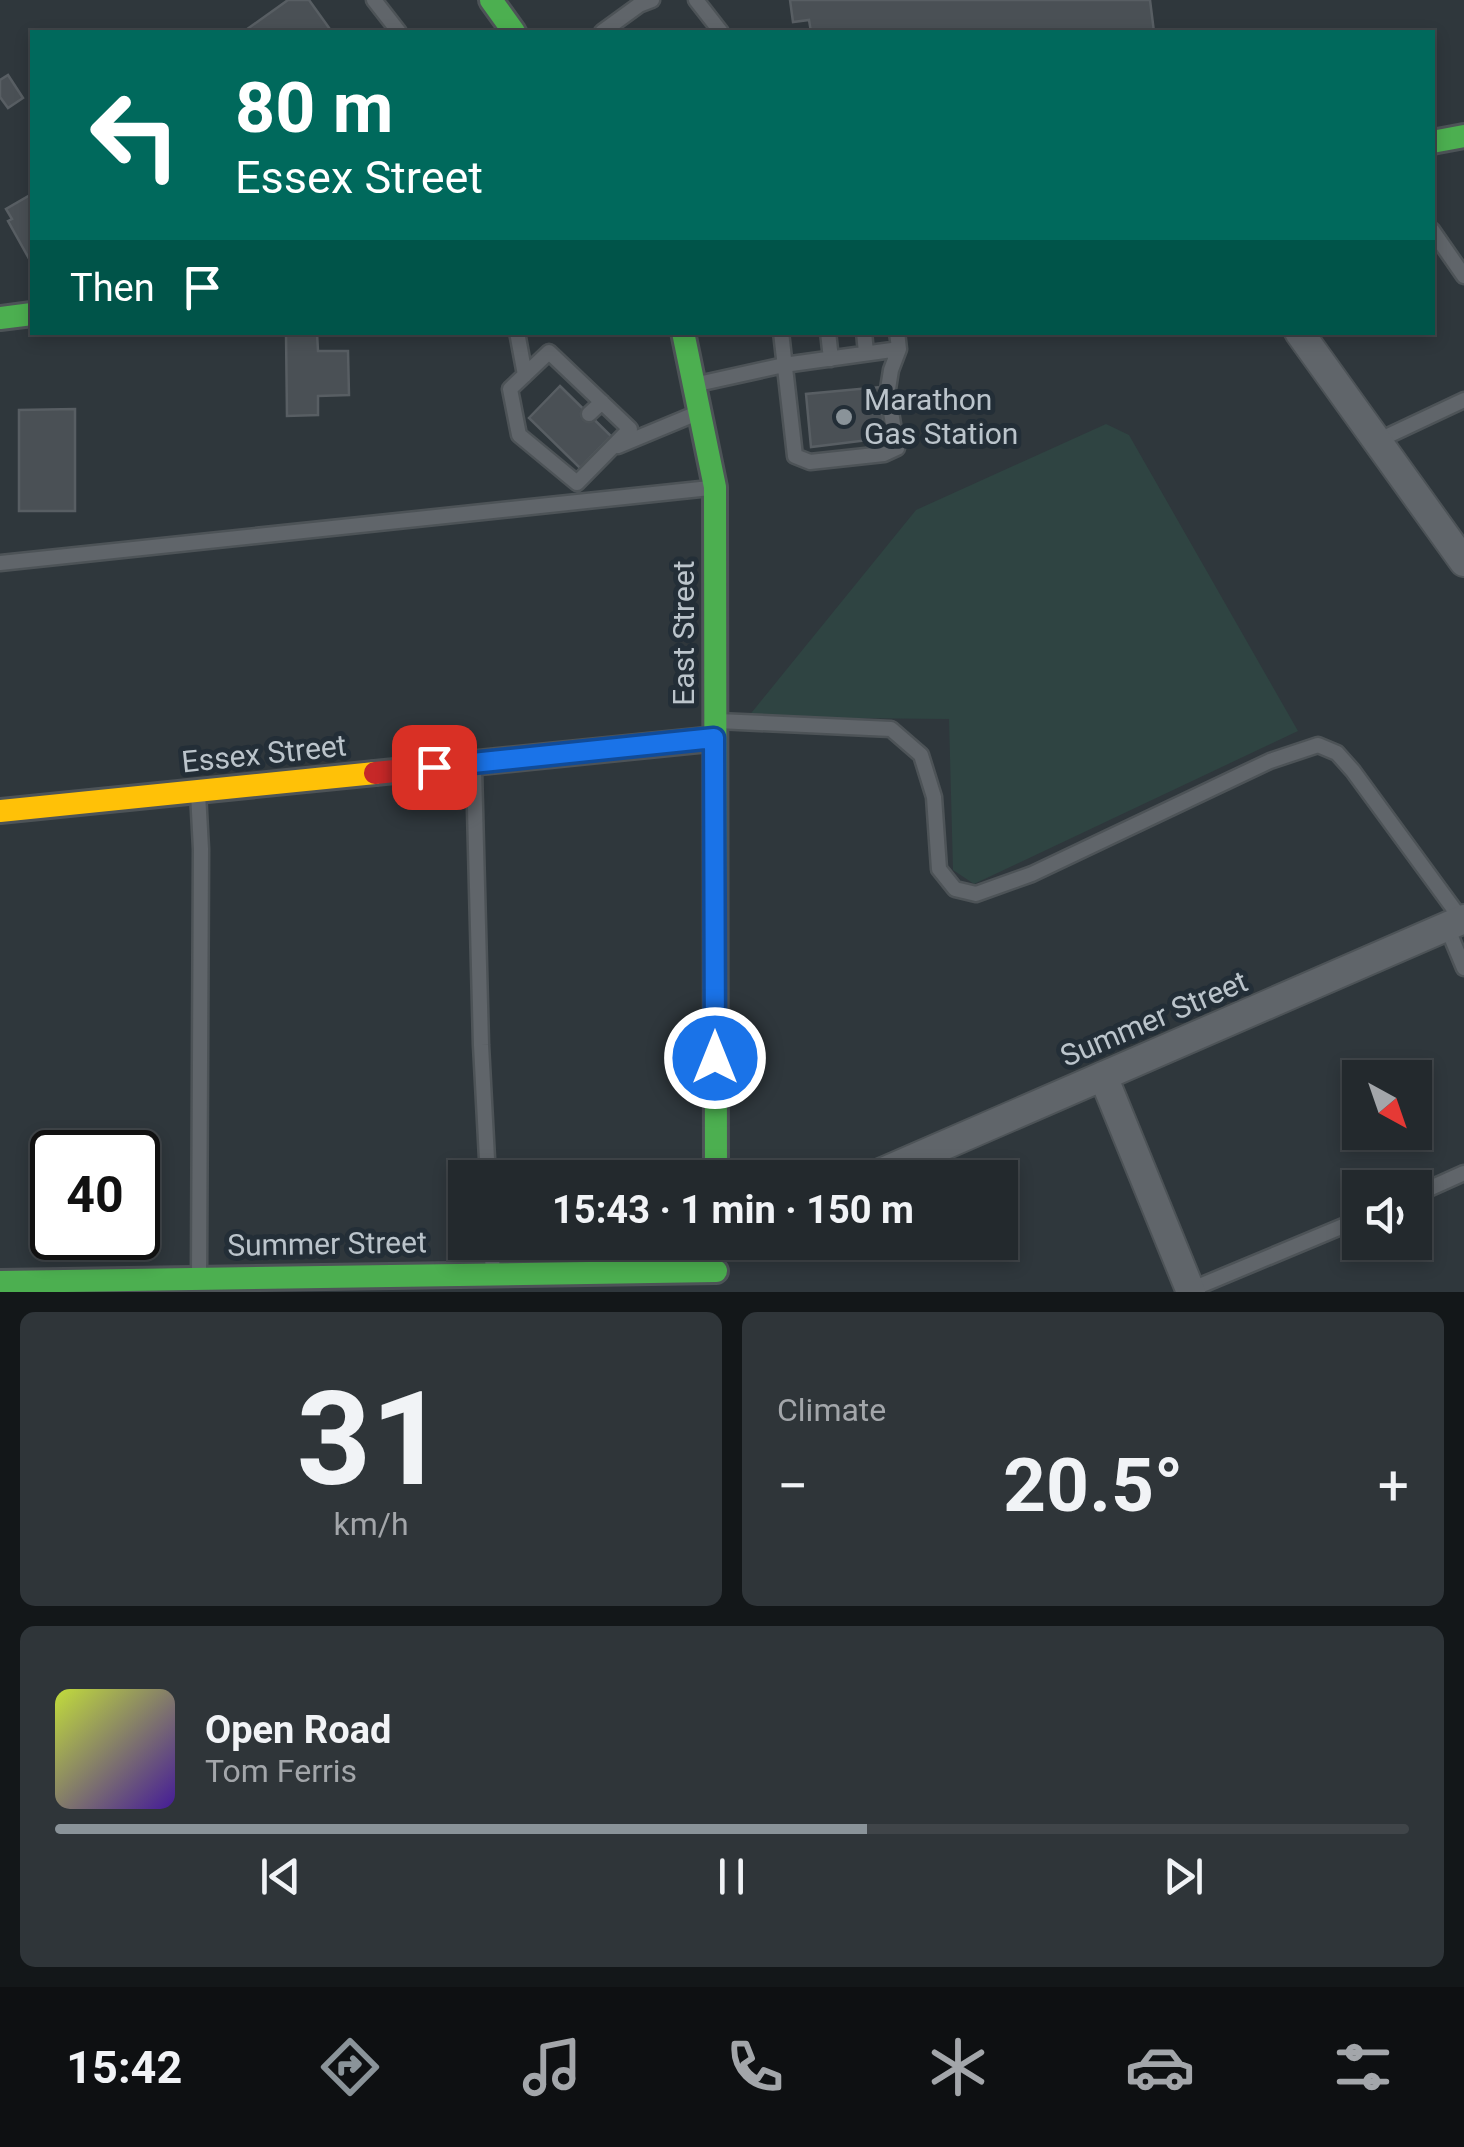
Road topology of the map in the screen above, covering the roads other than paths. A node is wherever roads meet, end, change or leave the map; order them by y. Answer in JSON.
{"nodes":[{"id":1,"x":374,"y":0,"type":"edge"},
{"id":2,"x":492,"y":0,"type":"edge"},
{"id":3,"x":652,"y":0,"type":"edge"},
{"id":4,"x":696,"y":0,"type":"edge"},
{"id":5,"x":621,"y":27,"type":"edge"},
{"id":6,"x":396,"y":30,"type":"edge"},
{"id":7,"x":513,"y":30,"type":"edge"},
{"id":8,"x":719,"y":30,"type":"edge"},
{"id":9,"x":1464,"y":136,"type":"edge"},
{"id":10,"x":1435,"y":141,"type":"edge"},
{"id":11,"x":1435,"y":234,"type":"edge"},
{"id":12,"x":1464,"y":276,"type":"edge"},
{"id":13,"x":30,"y":314,"type":"edge"},
{"id":14,"x":0,"y":318,"type":"edge"},
{"id":15,"x":518,"y":335,"type":"edge"},
{"id":16,"x":684,"y":335,"type":"edge"},
{"id":17,"x":781,"y":335,"type":"edge"},
{"id":18,"x":828,"y":335,"type":"edge"},
{"id":19,"x":864,"y":335,"type":"edge"},
{"id":20,"x":1301,"y":335,"type":"edge"},
{"id":21,"x":898,"y":340,"type":"edge"},
{"id":22,"x":866,"y":353,"type":"junction"},
{"id":23,"x":831,"y":359,"type":"junction"},
{"id":24,"x":784,"y":365,"type":"junction"},
{"id":25,"x":525,"y":375,"type":"junction"},
{"id":26,"x":695,"y":385,"type":"junction"},
{"id":27,"x":888,"y":389,"type":"dead end"},
{"id":28,"x":1464,"y":400,"type":"edge"},
{"id":29,"x":602,"y":402,"type":"junction"},
{"id":30,"x":700,"y":412,"type":"junction"},
{"id":31,"x":891,"y":412,"type":"dead end"},
{"id":32,"x":589,"y":414,"type":"dead end"},
{"id":33,"x":1377,"y":441,"type":"junction"},
{"id":34,"x":612,"y":448,"type":"junction"},
{"id":35,"x":715,"y":488,"type":"junction"},
{"id":36,"x":1464,"y":562,"type":"edge"},
{"id":37,"x":0,"y":563,"type":"edge"},
{"id":38,"x":714,"y":729,"type":"junction"},
{"id":39,"x":474,"y":763,"type":"junction"},
{"id":40,"x":198,"y":791,"type":"junction"},
{"id":41,"x":0,"y":811,"type":"edge"},
{"id":42,"x":1458,"y":922,"type":"edge"},
{"id":43,"x":1464,"y":968,"type":"edge"},
{"id":44,"x":1103,"y":1076,"type":"junction"},
{"id":45,"x":487,"y":1160,"type":"edge"},
{"id":46,"x":716,"y":1160,"type":"edge"},
{"id":47,"x":910,"y":1160,"type":"edge"},
{"id":48,"x":1464,"y":1174,"type":"edge"},
{"id":49,"x":1432,"y":1187,"type":"edge"},
{"id":50,"x":1342,"y":1227,"type":"edge"},
{"id":51,"x":492,"y":1260,"type":"edge"},
{"id":52,"x":689,"y":1260,"type":"edge"},
{"id":53,"x":493,"y":1274,"type":"junction"},
{"id":54,"x":0,"y":1282,"type":"edge"},
{"id":55,"x":454,"y":1284,"type":"edge"},
{"id":56,"x":199,"y":1285,"type":"edge"},
{"id":57,"x":1190,"y":1291,"type":"edge"}],
"edges":[{"from":1,"to":6,"type":"lane"},
{"from":2,"to":7,"type":"street"},
{"from":3,"to":5,"type":"lane"},
{"from":4,"to":8,"type":"lane"},
{"from":9,"to":10,"type":"street"},
{"from":11,"to":12,"type":"lane"},
{"from":13,"to":14,"type":"street"},
{"from":15,"to":25,"type":"lane"},
{"from":16,"to":26,"type":"street","name":"East Street"},
{"from":17,"to":24,"type":"lane"},
{"from":18,"to":23,"type":"lane"},
{"from":19,"to":22,"type":"lane"},
{"from":20,"to":33,"type":"street"},
{"from":21,"to":22,"type":"lane"},
{"from":21,"to":27,"type":"lane"},
{"from":22,"to":23,"type":"lane"},
{"from":23,"to":24,"type":"lane"},
{"from":24,"to":26,"type":"lane"},
{"from":24,"to":31,"type":"lane"},
{"from":25,"to":29,"type":"lane"},
{"from":25,"to":34,"type":"lane"},
{"from":26,"to":30,"type":"street","name":"East Street"},
{"from":28,"to":33,"type":"lane"},
{"from":29,"to":32,"type":"lane"},
{"from":29,"to":34,"type":"lane"},
{"from":30,"to":34,"type":"lane"},
{"from":30,"to":35,"type":"street","name":"East Street"},
{"from":33,"to":36,"type":"street"},
{"from":35,"to":37,"type":"lane"},
{"from":35,"to":38,"type":"street","name":"East Street"},
{"from":38,"to":39,"type":"street","name":"Essex Street"},
{"from":38,"to":42,"type":"lane"},
{"from":38,"to":46,"type":"street","name":"East Street"},
{"from":39,"to":40,"type":"street","name":"Essex Street"},
{"from":39,"to":45,"type":"lane"},
{"from":40,"to":41,"type":"street","name":"Essex Street"},
{"from":40,"to":56,"type":"lane"},
{"from":42,"to":43,"type":"lane"},
{"from":42,"to":44,"type":"street","name":"Summer Street"},
{"from":44,"to":47,"type":"street","name":"Summer Street"},
{"from":44,"to":57,"type":"street"},
{"from":48,"to":49,"type":"lane"},
{"from":50,"to":57,"type":"lane"},
{"from":51,"to":53,"type":"lane"},
{"from":52,"to":53,"type":"street","name":"Summer Street"},
{"from":53,"to":55,"type":"street","name":"Summer Street"},
{"from":54,"to":56,"type":"street","name":"Summer Street"},
{"from":55,"to":56,"type":"street","name":"Summer Street"}]}
